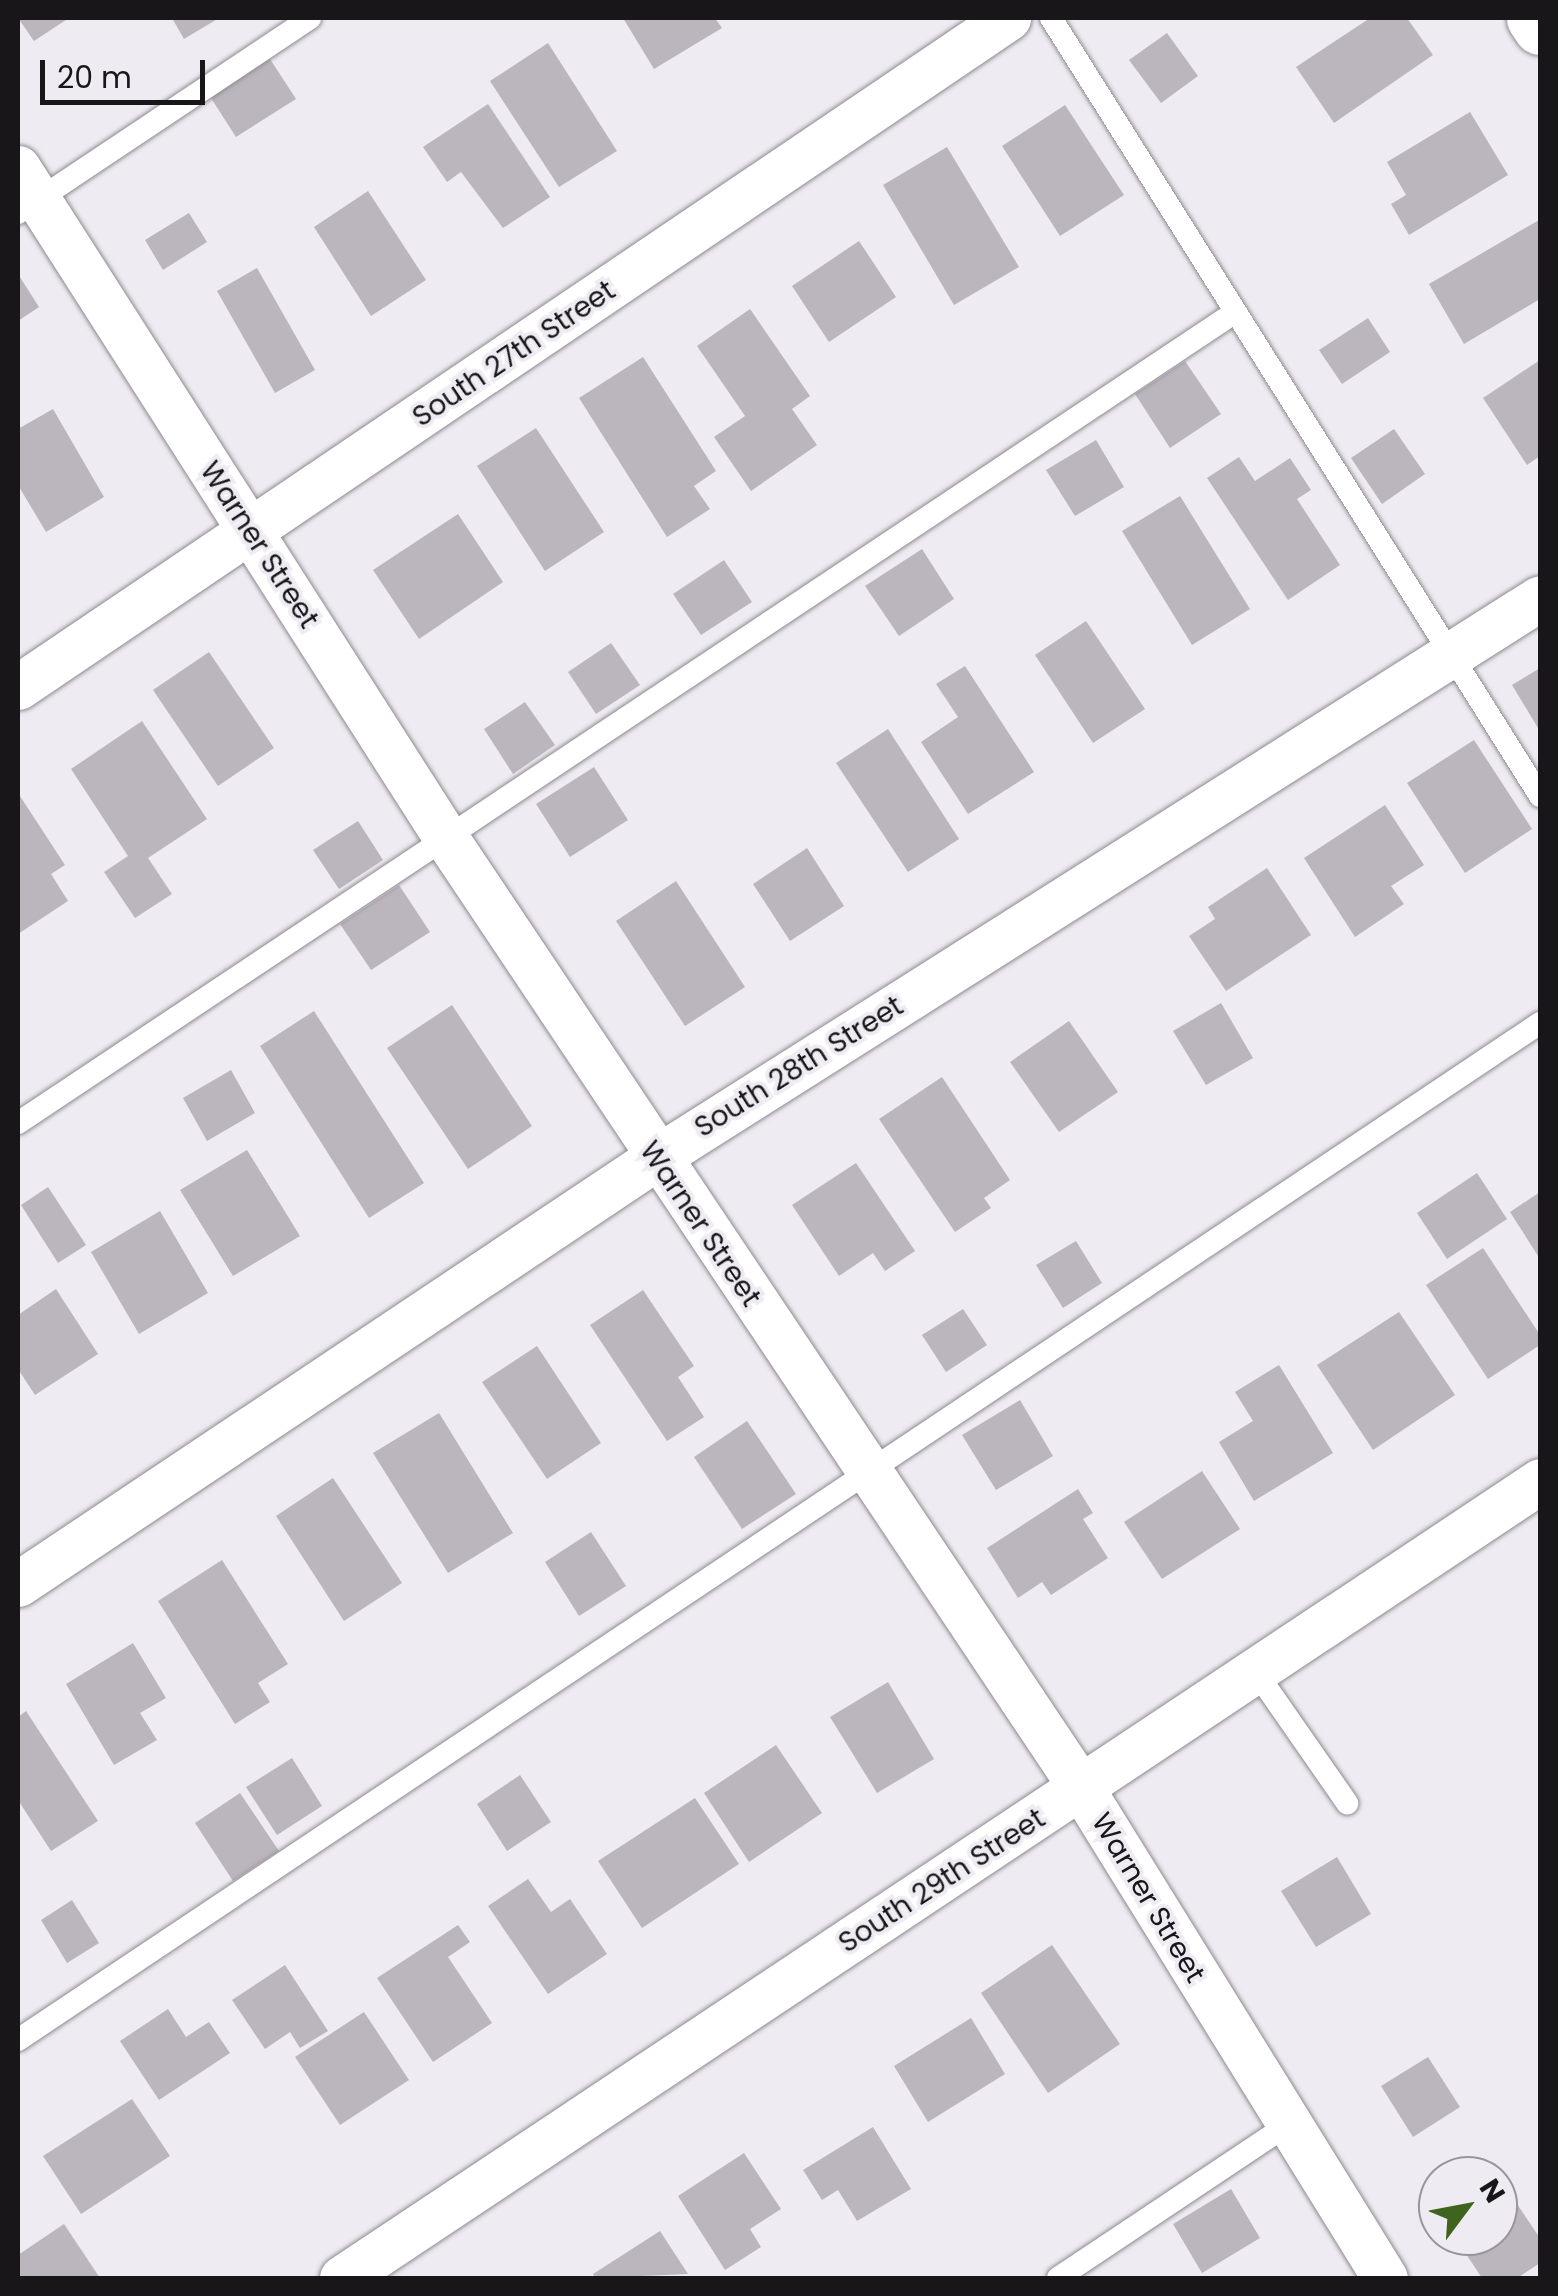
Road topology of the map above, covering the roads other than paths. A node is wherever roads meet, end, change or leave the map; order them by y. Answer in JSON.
{"nodes":[{"id":1,"x":310,"y":18,"type":"edge"},
{"id":2,"x":1008,"y":18,"type":"edge"},
{"id":3,"x":1051,"y":18,"type":"edge"},
{"id":4,"x":1534,"y":18,"type":"edge"},
{"id":5,"x":1540,"y":28,"type":"edge"},
{"id":6,"x":24,"y":193,"type":"edge"},
{"id":7,"x":1234,"y":313,"type":"junction"},
{"id":8,"x":251,"y":532,"type":"junction"},
{"id":9,"x":1540,"y":598,"type":"edge"},
{"id":10,"x":1450,"y":658,"type":"junction"},
{"id":11,"x":18,"y":687,"type":"edge"},
{"id":12,"x":1540,"y":796,"type":"edge"},
{"id":13,"x":446,"y":838,"type":"junction"},
{"id":14,"x":1540,"y":1023,"type":"edge"},
{"id":15,"x":18,"y":1123,"type":"edge"},
{"id":16,"x":656,"y":1158,"type":"junction"},
{"id":17,"x":868,"y":1471,"type":"junction"},
{"id":18,"x":1540,"y":1481,"type":"edge"},
{"id":19,"x":18,"y":1584,"type":"edge"},
{"id":20,"x":1256,"y":1672,"type":"junction"},
{"id":21,"x":1082,"y":1789,"type":"junction"},
{"id":22,"x":1347,"y":1803,"type":"dead end"},
{"id":23,"x":18,"y":2040,"type":"edge"},
{"id":24,"x":1287,"y":2125,"type":"junction"},
{"id":25,"x":342,"y":2278,"type":"edge"},
{"id":26,"x":1058,"y":2278,"type":"edge"},
{"id":27,"x":1384,"y":2278,"type":"edge"}],
"edges":[{"from":1,"to":6,"type":"lane"},
{"from":2,"to":8,"type":"street","name":"South 27th Street"},
{"from":3,"to":7,"type":"lane"},
{"from":4,"to":5,"type":"street"},
{"from":6,"to":8,"type":"street","name":"Warner Street"},
{"from":7,"to":10,"type":"lane"},
{"from":7,"to":13,"type":"lane"},
{"from":8,"to":11,"type":"street","name":"South 27th Street"},
{"from":8,"to":13,"type":"street","name":"Warner Street"},
{"from":9,"to":10,"type":"street","name":"South 28th Street"},
{"from":10,"to":12,"type":"lane"},
{"from":10,"to":16,"type":"street","name":"South 28th Street"},
{"from":13,"to":15,"type":"lane"},
{"from":13,"to":16,"type":"street","name":"Warner Street"},
{"from":14,"to":17,"type":"lane"},
{"from":16,"to":17,"type":"street","name":"Warner Street"},
{"from":16,"to":19,"type":"street","name":"South 28th Street"},
{"from":17,"to":21,"type":"street","name":"Warner Street"},
{"from":17,"to":23,"type":"lane"},
{"from":18,"to":20,"type":"street","name":"South 29th Street"},
{"from":20,"to":21,"type":"street","name":"South 29th Street"},
{"from":20,"to":22,"type":"lane"},
{"from":21,"to":24,"type":"street","name":"Warner Street"},
{"from":21,"to":25,"type":"street","name":"South 29th Street"},
{"from":24,"to":26,"type":"lane"},
{"from":24,"to":27,"type":"street","name":"Warner Street"}]}
